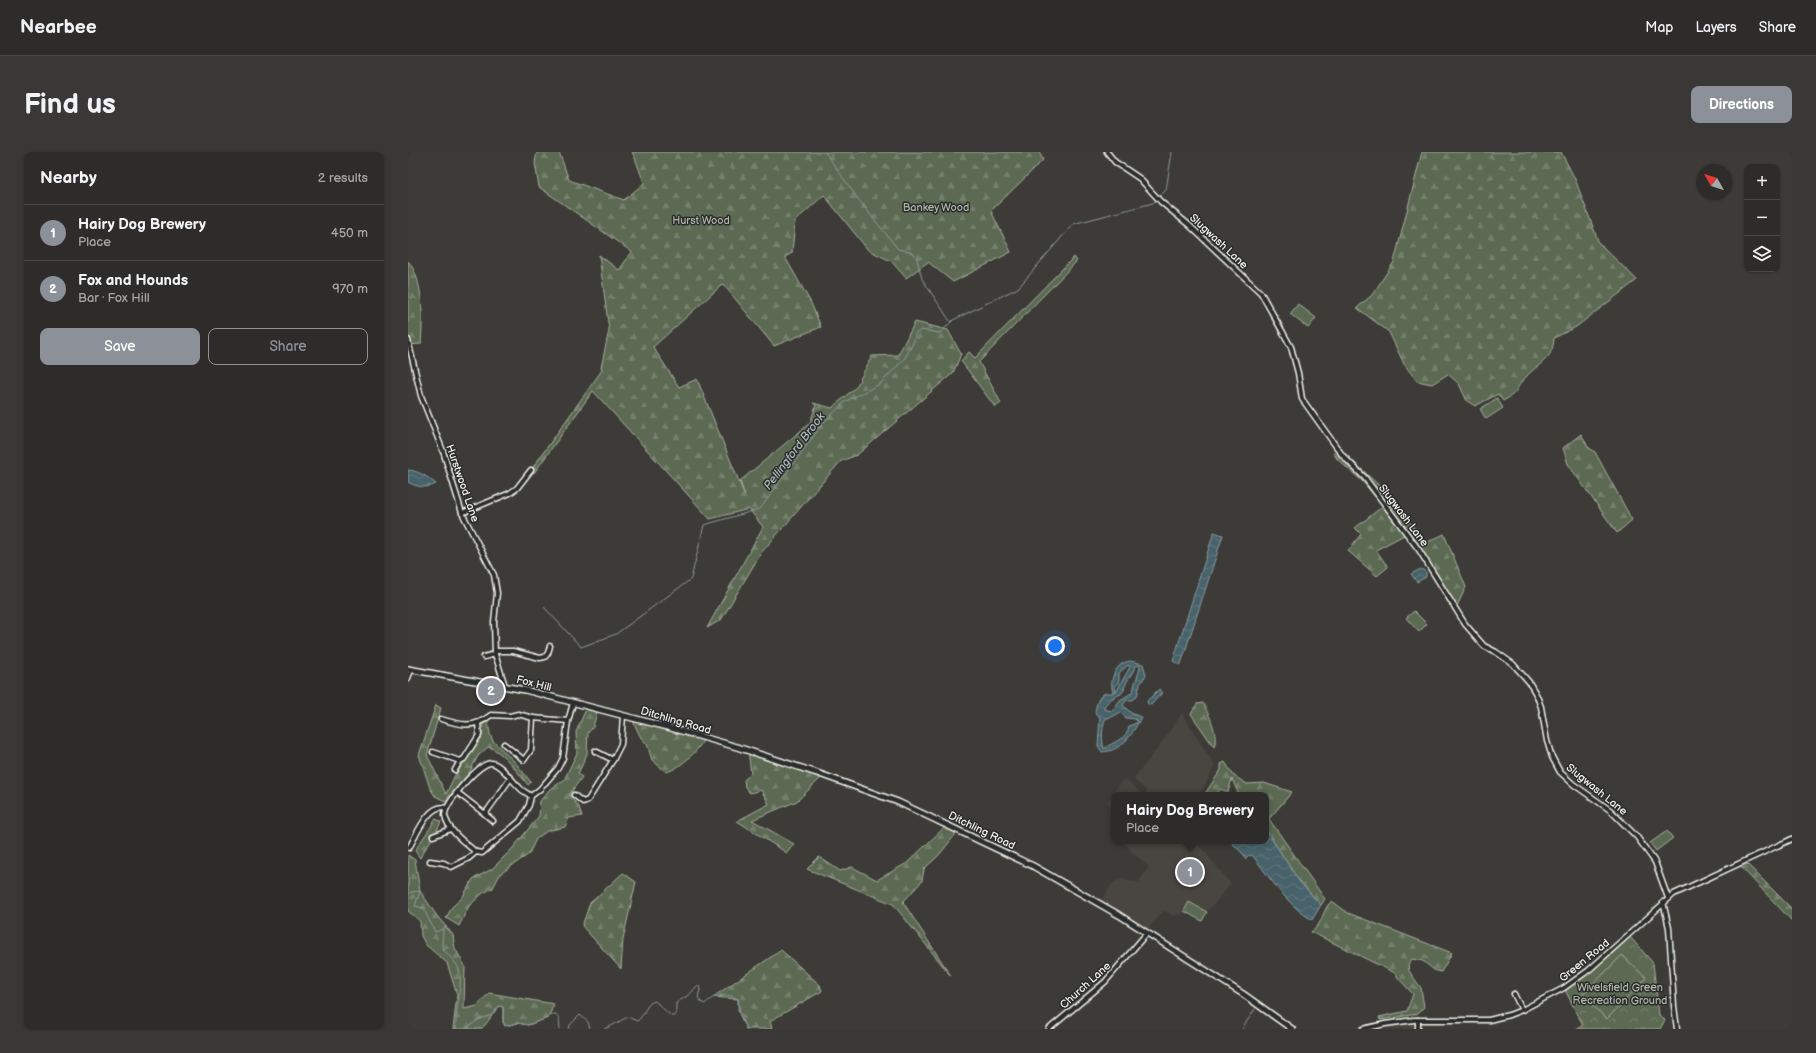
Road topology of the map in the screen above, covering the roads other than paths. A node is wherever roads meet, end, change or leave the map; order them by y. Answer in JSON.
{"nodes":[{"id":1,"x":1107,"y":152,"type":"edge"},
{"id":2,"x":408,"y":340,"type":"edge"},
{"id":3,"x":531,"y":470,"type":"dead end"},
{"id":4,"x":462,"y":513,"type":"junction"},
{"id":5,"x":550,"y":646,"type":"dead end"},
{"id":6,"x":549,"y":651,"type":"junction"},
{"id":7,"x":495,"y":653,"type":"junction"},
{"id":8,"x":554,"y":653,"type":"dead end"},
{"id":9,"x":484,"y":657,"type":"dead end"},
{"id":10,"x":410,"y":669,"type":"edge"},
{"id":11,"x":408,"y":678,"type":"edge"},
{"id":12,"x":505,"y":686,"type":"junction"},
{"id":13,"x":572,"y":703,"type":"junction"},
{"id":14,"x":623,"y":716,"type":"junction"},
{"id":15,"x":631,"y":717,"type":"joint"},
{"id":16,"x":533,"y":718,"type":"junction"},
{"id":17,"x":441,"y":719,"type":"dead end"},
{"id":18,"x":568,"y":721,"type":"junction"},
{"id":19,"x":478,"y":723,"type":"junction"},
{"id":20,"x":504,"y":744,"type":"dead end"},
{"id":21,"x":595,"y":751,"type":"dead end"},
{"id":22,"x":433,"y":752,"type":"dead end"},
{"id":23,"x":613,"y":760,"type":"junction"},
{"id":24,"x":460,"y":761,"type":"junction"},
{"id":25,"x":455,"y":770,"type":"dead end"},
{"id":26,"x":510,"y":779,"type":"junction"},
{"id":27,"x":458,"y":793,"type":"junction"},
{"id":28,"x":574,"y":795,"type":"dead end"},
{"id":29,"x":531,"y":796,"type":"junction"},
{"id":30,"x":446,"y":808,"type":"junction"},
{"id":31,"x":485,"y":814,"type":"junction"},
{"id":32,"x":493,"y":821,"type":"dead end"},
{"id":33,"x":451,"y":829,"type":"junction"},
{"id":34,"x":433,"y":836,"type":"dead end"},
{"id":35,"x":1792,"y":839,"type":"edge"},
{"id":36,"x":409,"y":848,"type":"dead end"},
{"id":37,"x":476,"y":852,"type":"junction"},
{"id":38,"x":430,"y":861,"type":"dead end"},
{"id":39,"x":1668,"y":898,"type":"junction"},
{"id":40,"x":1663,"y":902,"type":"junction"},
{"id":41,"x":1147,"y":933,"type":"junction"},
{"id":42,"x":1514,"y":994,"type":"dead end"},
{"id":43,"x":1522,"y":1010,"type":"junction"},
{"id":44,"x":1418,"y":1020,"type":"junction"},
{"id":45,"x":1049,"y":1029,"type":"edge"},
{"id":46,"x":1292,"y":1029,"type":"edge"},
{"id":47,"x":1363,"y":1029,"type":"edge"},
{"id":48,"x":1418,"y":1029,"type":"edge"},
{"id":49,"x":1677,"y":1029,"type":"edge"}],
"edges":[{"from":1,"to":39,"type":"street","name":"Slugwash Lane"},
{"from":2,"to":4,"type":"street","name":"Hurstwood Lane"},
{"from":3,"to":4,"type":"street"},
{"from":4,"to":7,"type":"street","name":"Hurstwood Lane"},
{"from":5,"to":6,"type":"street"},
{"from":6,"to":7,"type":"street"},
{"from":6,"to":8,"type":"street"},
{"from":7,"to":9,"type":"street"},
{"from":7,"to":12,"type":"street","name":"Hurstwood Lane"},
{"from":10,"to":11,"type":"street"},
{"from":10,"to":12,"type":"main road","name":"Fox Hill"},
{"from":12,"to":13,"type":"main road","name":"Fox Hill"},
{"from":13,"to":14,"type":"main road","name":"Fox Hill"},
{"from":13,"to":18,"type":"street"},
{"from":14,"to":15,"type":"main road","name":"Fox Hill"},
{"from":14,"to":23,"type":"street"},
{"from":15,"to":41,"type":"main road","name":"Ditchling Road"},
{"from":16,"to":18,"type":"street"},
{"from":16,"to":19,"type":"street"},
{"from":16,"to":20,"type":"street"},
{"from":17,"to":19,"type":"street"},
{"from":18,"to":29,"type":"street"},
{"from":19,"to":24,"type":"street"},
{"from":21,"to":23,"type":"street"},
{"from":22,"to":24,"type":"street"},
{"from":23,"to":28,"type":"street"},
{"from":24,"to":25,"type":"street"},
{"from":26,"to":27,"type":"street"},
{"from":26,"to":29,"type":"street"},
{"from":26,"to":31,"type":"street"},
{"from":27,"to":30,"type":"street"},
{"from":27,"to":31,"type":"street"},
{"from":29,"to":37,"type":"street"},
{"from":30,"to":33,"type":"street"},
{"from":30,"to":36,"type":"street"},
{"from":31,"to":32,"type":"street"},
{"from":33,"to":34,"type":"street"},
{"from":33,"to":37,"type":"street"},
{"from":35,"to":39,"type":"street","name":"Green Road"},
{"from":37,"to":38,"type":"street"},
{"from":39,"to":40,"type":"street","name":"Green Road"},
{"from":40,"to":43,"type":"street","name":"Green Road"},
{"from":40,"to":49,"type":"street"},
{"from":41,"to":45,"type":"street","name":"Church Lane"},
{"from":41,"to":46,"type":"main road","name":"Ditchling Road"},
{"from":42,"to":43,"type":"street"},
{"from":43,"to":44,"type":"street","name":"Green Road"},
{"from":44,"to":47,"type":"street","name":"Green Road"},
{"from":44,"to":48,"type":"street"}]}
